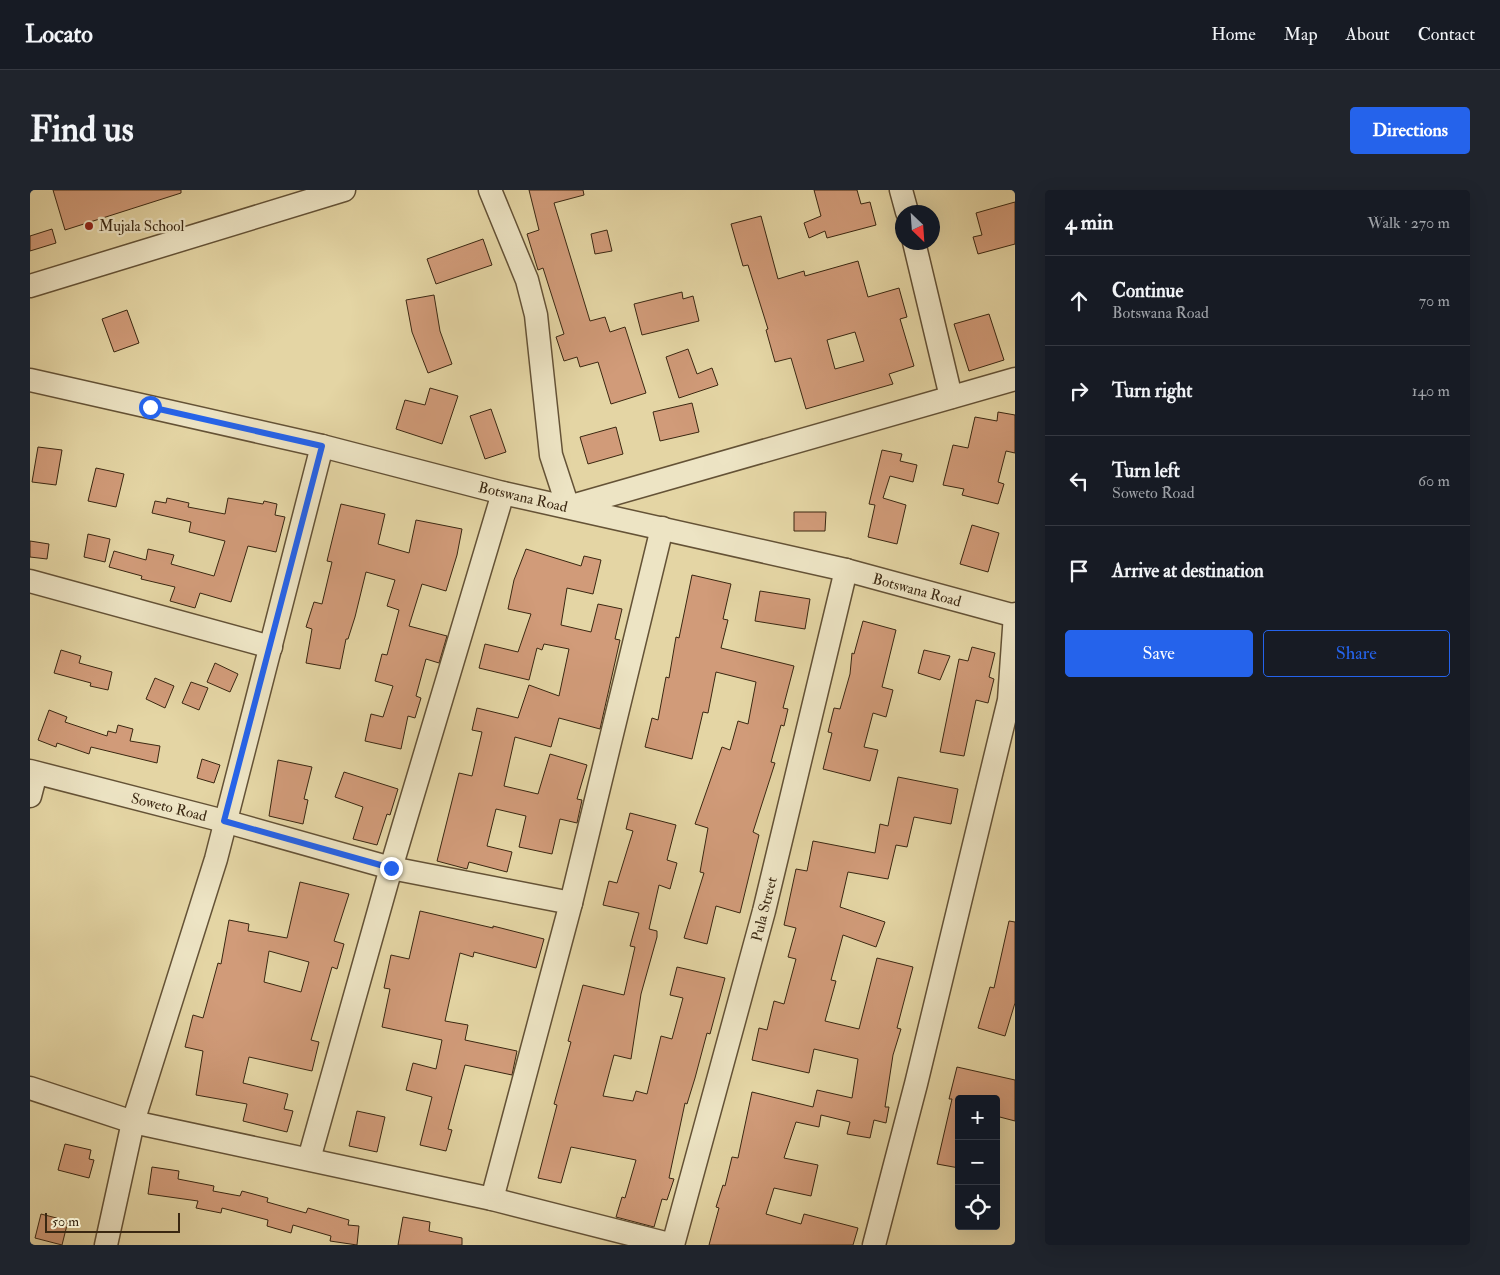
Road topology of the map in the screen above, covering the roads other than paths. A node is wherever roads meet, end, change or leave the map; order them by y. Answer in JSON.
{"nodes":[{"id":1,"x":344,"y":190,"type":"edge"},
{"id":2,"x":490,"y":190,"type":"edge"},
{"id":3,"x":901,"y":190,"type":"edge"},
{"id":4,"x":905,"y":205,"type":"edge"},
{"id":5,"x":916,"y":250,"type":"edge"},
{"id":6,"x":30,"y":286,"type":"edge"},
{"id":7,"x":1015,"y":379,"type":"edge"},
{"id":8,"x":30,"y":380,"type":"edge"},
{"id":9,"x":950,"y":397,"type":"junction"},
{"id":10,"x":322,"y":446,"type":"junction"},
{"id":11,"x":503,"y":492,"type":"junction"},
{"id":12,"x":568,"y":507,"type":"junction"},
{"id":13,"x":662,"y":528,"type":"junction"},
{"id":14,"x":846,"y":570,"type":"junction"},
{"id":15,"x":30,"y":581,"type":"edge"},
{"id":16,"x":1015,"y":615,"type":"edge"},
{"id":17,"x":271,"y":648,"type":"junction"},
{"id":18,"x":33,"y":772,"type":"edge"},
{"id":19,"x":30,"y":796,"type":"edge"},
{"id":20,"x":224,"y":821,"type":"junction"},
{"id":21,"x":391,"y":868,"type":"junction"},
{"id":22,"x":571,"y":903,"type":"junction"},
{"id":23,"x":30,"y":1088,"type":"edge"},
{"id":24,"x":133,"y":1122,"type":"junction"},
{"id":25,"x":309,"y":1159,"type":"junction"},
{"id":26,"x":492,"y":1199,"type":"junction"},
{"id":27,"x":106,"y":1245,"type":"edge"},
{"id":28,"x":673,"y":1245,"type":"edge"},
{"id":29,"x":874,"y":1245,"type":"edge"}],
"edges":[{"from":1,"to":6,"type":"street"},
{"from":2,"to":12,"type":"street"},
{"from":3,"to":4,"type":"street"},
{"from":5,"to":9,"type":"street"},
{"from":7,"to":9,"type":"street"},
{"from":8,"to":10,"type":"street","name":"Botswana Road"},
{"from":9,"to":12,"type":"street"},
{"from":10,"to":11,"type":"street","name":"Botswana Road"},
{"from":10,"to":17,"type":"street"},
{"from":11,"to":12,"type":"street","name":"Botswana Road"},
{"from":11,"to":21,"type":"street"},
{"from":12,"to":13,"type":"street","name":"Botswana Road"},
{"from":13,"to":14,"type":"street","name":"Botswana Road"},
{"from":13,"to":22,"type":"street"},
{"from":14,"to":16,"type":"street","name":"Botswana Road"},
{"from":14,"to":28,"type":"street","name":"Pula Street"},
{"from":15,"to":17,"type":"street"},
{"from":16,"to":29,"type":"street"},
{"from":17,"to":20,"type":"street"},
{"from":18,"to":19,"type":"street"},
{"from":18,"to":20,"type":"street","name":"Soweto Road"},
{"from":20,"to":21,"type":"street","name":"Soweto Road"},
{"from":20,"to":24,"type":"street"},
{"from":21,"to":22,"type":"street","name":"Soweto Road"},
{"from":21,"to":25,"type":"street"},
{"from":22,"to":26,"type":"street"},
{"from":23,"to":24,"type":"street"},
{"from":24,"to":25,"type":"street"},
{"from":24,"to":27,"type":"street"},
{"from":25,"to":26,"type":"street"},
{"from":26,"to":28,"type":"street"}]}
